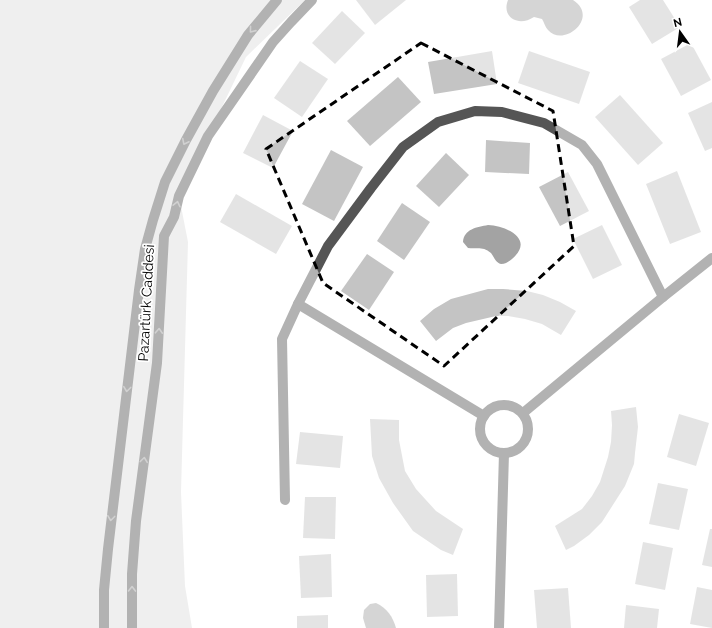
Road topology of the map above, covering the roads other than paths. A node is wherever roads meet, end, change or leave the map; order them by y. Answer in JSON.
{"nodes":[{"id":1,"x":277,"y":0,"type":"edge"},
{"id":2,"x":312,"y":0,"type":"edge"},
{"id":3,"x":712,"y":258,"type":"edge"},
{"id":4,"x":663,"y":297,"type":"junction"},
{"id":5,"x":298,"y":304,"type":"junction"},
{"id":6,"x":523,"y":414,"type":"junction"},
{"id":7,"x":484,"y":416,"type":"junction"},
{"id":8,"x":504,"y":453,"type":"junction"},
{"id":9,"x":285,"y":500,"type":"dead end"},
{"id":10,"x":104,"y":628,"type":"edge"},
{"id":11,"x":132,"y":628,"type":"edge"},
{"id":12,"x":499,"y":628,"type":"edge"}],
"edges":[{"from":1,"to":10,"type":"street","name":"Pazartürk Caddesi","one_way":true},
{"from":11,"to":2,"type":"street","name":"Pazartürk Caddesi","one_way":true},
{"from":3,"to":4,"type":"street"},
{"from":4,"to":5,"type":"street"},
{"from":4,"to":6,"type":"street"},
{"from":5,"to":7,"type":"street"},
{"from":5,"to":9,"type":"street"},
{"from":6,"to":7,"type":"street"},
{"from":6,"to":8,"type":"street"},
{"from":7,"to":8,"type":"street"},
{"from":8,"to":12,"type":"street"}]}
